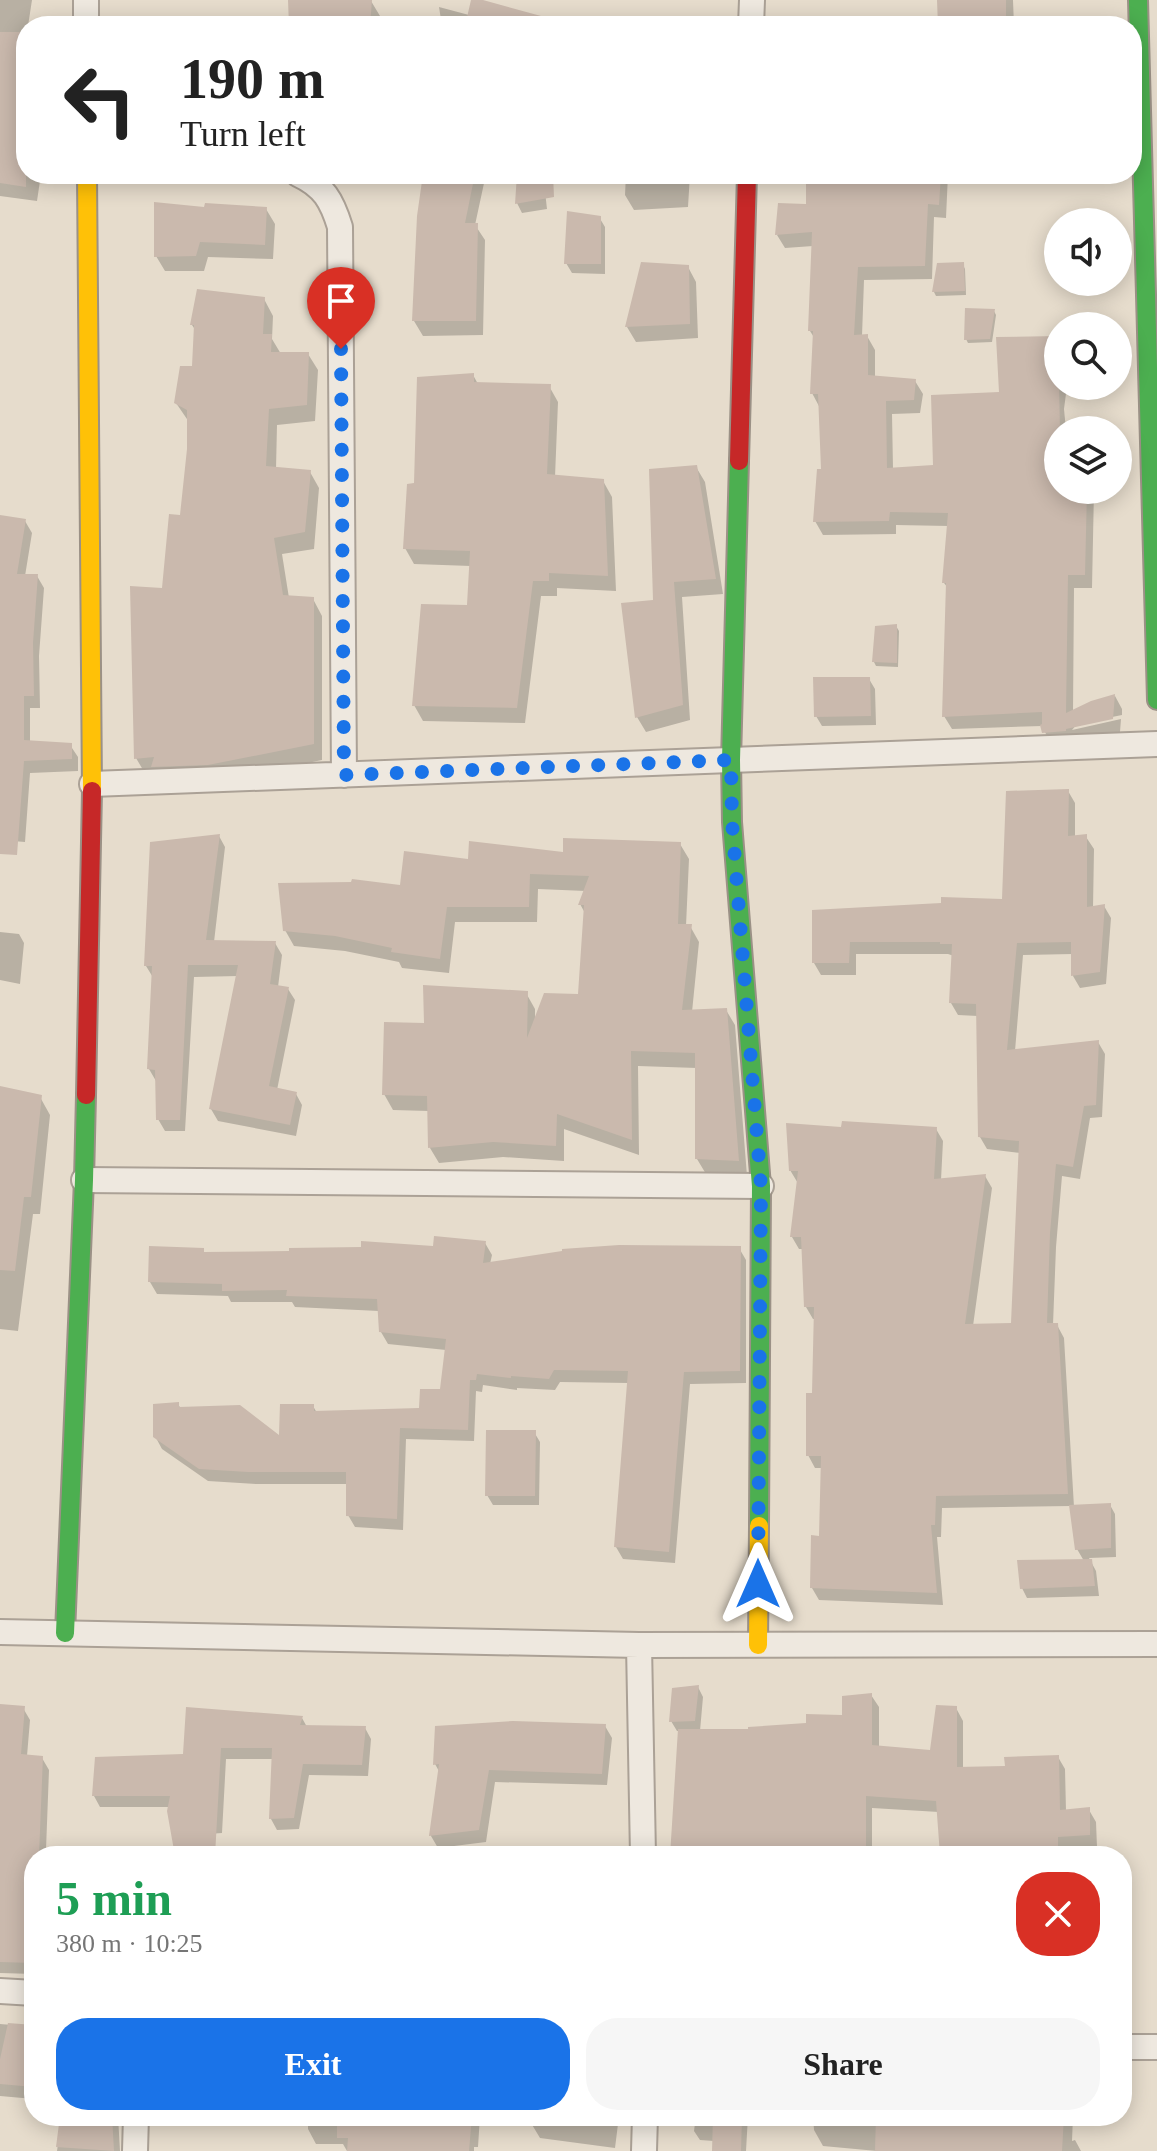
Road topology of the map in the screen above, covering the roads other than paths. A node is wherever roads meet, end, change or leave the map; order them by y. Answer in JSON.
{"nodes":[{"id":1,"x":1142,"y":147,"type":"edge"},
{"id":2,"x":87,"y":184,"type":"edge"},
{"id":3,"x":317,"y":184,"type":"edge"},
{"id":4,"x":747,"y":184,"type":"edge"},
{"id":5,"x":1157,"y":700,"type":"edge"},
{"id":6,"x":1157,"y":744,"type":"edge"},
{"id":7,"x":731,"y":760,"type":"junction"},
{"id":8,"x":344,"y":775,"type":"junction"},
{"id":9,"x":92,"y":784,"type":"junction"},
{"id":10,"x":84,"y":1180,"type":"junction"},
{"id":11,"x":761,"y":1186,"type":"junction"},
{"id":12,"x":0,"y":1632,"type":"edge"},
{"id":13,"x":65,"y":1633,"type":"junction"},
{"id":14,"x":1157,"y":1644,"type":"edge"},
{"id":15,"x":639,"y":1645,"type":"junction"},
{"id":16,"x":758,"y":1645,"type":"junction"},
{"id":17,"x":643,"y":1846,"type":"edge"},
{"id":18,"x":0,"y":1991,"type":"edge"},
{"id":19,"x":24,"y":1992,"type":"edge"},
{"id":20,"x":1132,"y":2047,"type":"edge"},
{"id":21,"x":1157,"y":2047,"type":"edge"},
{"id":22,"x":136,"y":2126,"type":"edge"},
{"id":23,"x":645,"y":2126,"type":"edge"},
{"id":24,"x":135,"y":2151,"type":"edge"},
{"id":25,"x":644,"y":2151,"type":"edge"}],
"edges":[{"from":1,"to":5,"type":"street"},
{"from":2,"to":9,"type":"street"},
{"from":3,"to":8,"type":"street"},
{"from":4,"to":7,"type":"street"},
{"from":6,"to":7,"type":"street"},
{"from":7,"to":8,"type":"street"},
{"from":7,"to":11,"type":"street"},
{"from":8,"to":9,"type":"street"},
{"from":9,"to":10,"type":"street"},
{"from":10,"to":11,"type":"street"},
{"from":10,"to":13,"type":"street"},
{"from":11,"to":16,"type":"street"},
{"from":12,"to":13,"type":"street"},
{"from":13,"to":15,"type":"street"},
{"from":14,"to":16,"type":"street"},
{"from":15,"to":16,"type":"street"},
{"from":15,"to":17,"type":"street"},
{"from":18,"to":19,"type":"street"},
{"from":20,"to":21,"type":"street"},
{"from":22,"to":24,"type":"street"},
{"from":23,"to":25,"type":"street"}]}
